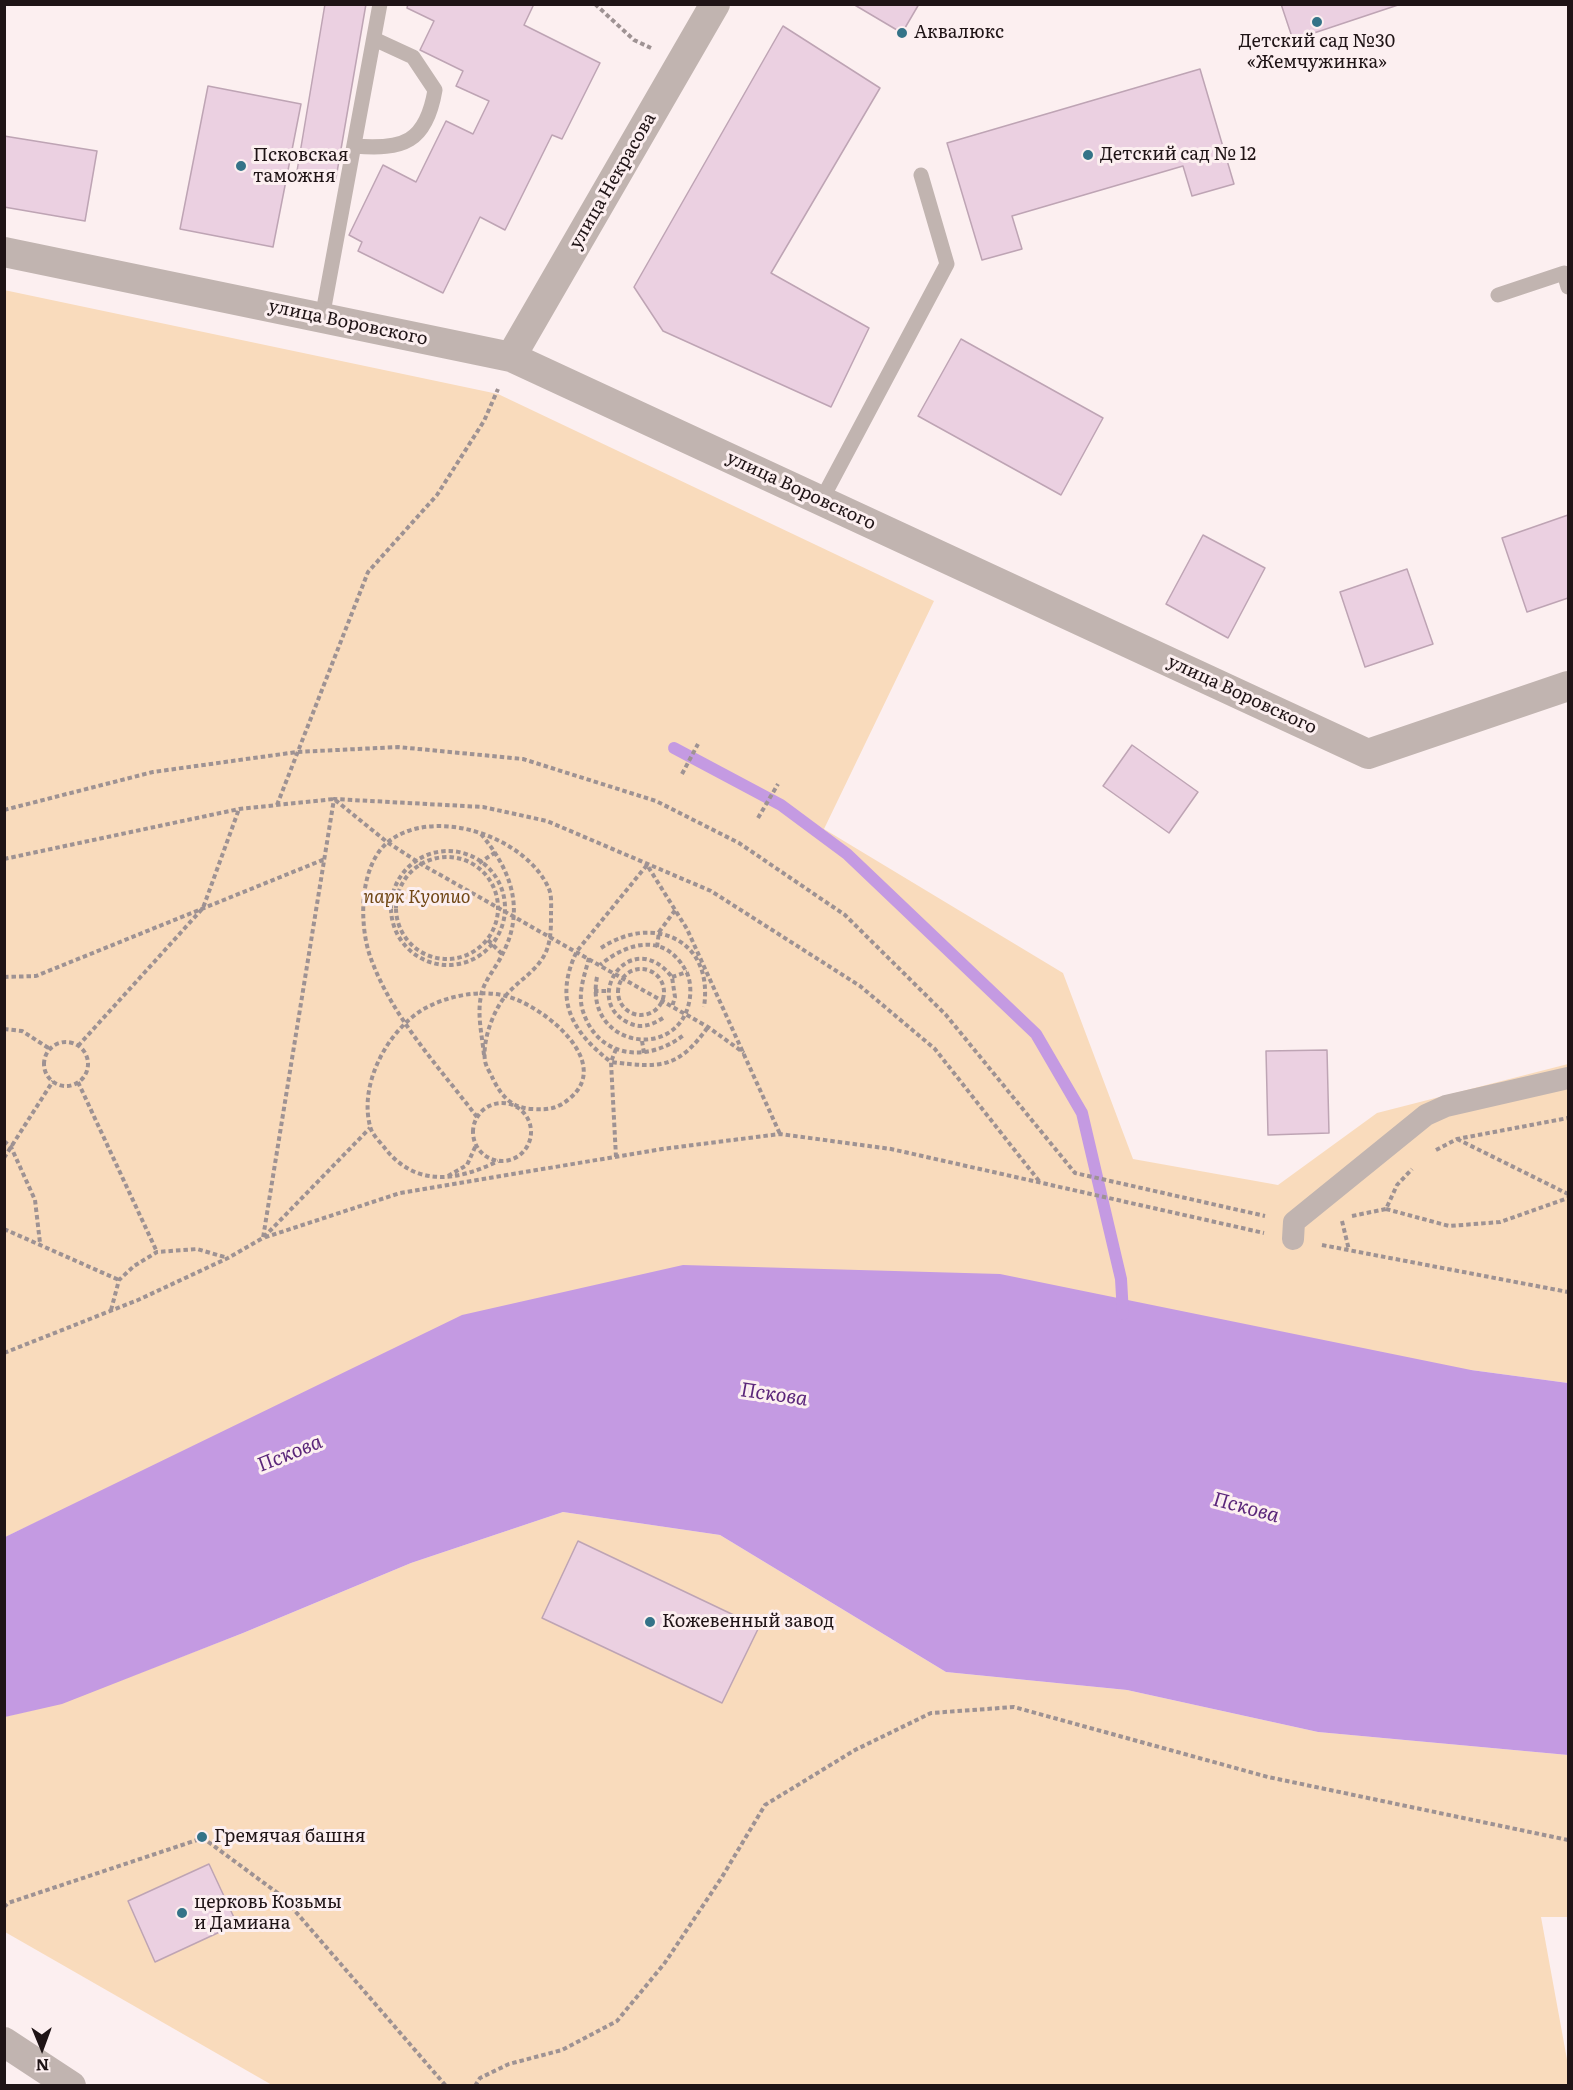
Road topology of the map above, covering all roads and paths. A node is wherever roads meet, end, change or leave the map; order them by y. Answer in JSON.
{"nodes":[{"id":1,"x":380,"y":4,"type":"edge"},
{"id":2,"x":595,"y":4,"type":"edge"},
{"id":3,"x":715,"y":4,"type":"edge"},
{"id":4,"x":374,"y":39,"type":"junction"},
{"id":5,"x":681,"y":63,"type":"junction"},
{"id":6,"x":354,"y":146,"type":"junction"},
{"id":7,"x":921,"y":175,"type":"dead end"},
{"id":8,"x":4,"y":252,"type":"edge"},
{"id":9,"x":1569,"y":287,"type":"edge"},
{"id":10,"x":1498,"y":295,"type":"dead end"},
{"id":11,"x":322,"y":318,"type":"junction"},
{"id":12,"x":506,"y":370,"type":"junction"},
{"id":13,"x":821,"y":501,"type":"junction"},
{"id":14,"x":1569,"y":686,"type":"edge"},
{"id":15,"x":698,"y":744,"type":"dead end"},
{"id":16,"x":297,"y":752,"type":"junction"},
{"id":17,"x":682,"y":774,"type":"dead end"},
{"id":18,"x":778,"y":784,"type":"dead end"},
{"id":19,"x":334,"y":800,"type":"junction"},
{"id":20,"x":277,"y":805,"type":"junction"},
{"id":21,"x":239,"y":809,"type":"junction"},
{"id":22,"x":4,"y":810,"type":"edge"},
{"id":23,"x":758,"y":818,"type":"dead end"},
{"id":24,"x":480,"y":833,"type":"junction"},
{"id":25,"x":387,"y":842,"type":"junction"},
{"id":26,"x":496,"y":852,"type":"junction"},
{"id":27,"x":4,"y":859,"type":"edge"},
{"id":28,"x":325,"y":859,"type":"junction"},
{"id":29,"x":416,"y":861,"type":"junction"},
{"id":30,"x":480,"y":861,"type":"junction"},
{"id":31,"x":421,"y":864,"type":"junction"},
{"id":32,"x":476,"y":865,"type":"junction"},
{"id":33,"x":647,"y":865,"type":"junction"},
{"id":34,"x":500,"y":907,"type":"junction"},
{"id":35,"x":203,"y":908,"type":"junction"},
{"id":36,"x":676,"y":909,"type":"junction"},
{"id":37,"x":506,"y":911,"type":"junction"},
{"id":38,"x":514,"y":916,"type":"junction"},
{"id":39,"x":659,"y":932,"type":"junction"},
{"id":40,"x":551,"y":936,"type":"junction"},
{"id":41,"x":488,"y":940,"type":"junction"},
{"id":42,"x":493,"y":945,"type":"junction"},
{"id":43,"x":657,"y":947,"type":"junction"},
{"id":44,"x":602,"y":948,"type":"dead end"},
{"id":45,"x":577,"y":951,"type":"junction"},
{"id":46,"x":503,"y":955,"type":"junction"},
{"id":47,"x":589,"y":958,"type":"junction"},
{"id":48,"x":600,"y":965,"type":"junction"},
{"id":49,"x":687,"y":972,"type":"junction"},
{"id":50,"x":614,"y":973,"type":"junction"},
{"id":51,"x":4,"y":977,"type":"edge"},
{"id":52,"x":597,"y":977,"type":"dead end"},
{"id":53,"x":672,"y":977,"type":"junction"},
{"id":54,"x":622,"y":978,"type":"junction"},
{"id":55,"x":594,"y":991,"type":"junction"},
{"id":56,"x":608,"y":991,"type":"junction"},
{"id":57,"x":481,"y":993,"type":"junction"},
{"id":58,"x":505,"y":995,"type":"junction"},
{"id":59,"x":662,"y":1001,"type":"junction"},
{"id":60,"x":672,"y":1007,"type":"junction"},
{"id":61,"x":704,"y":1007,"type":"dead end"},
{"id":62,"x":685,"y":1015,"type":"junction"},
{"id":63,"x":663,"y":1018,"type":"dead end"},
{"id":64,"x":407,"y":1023,"type":"junction"},
{"id":65,"x":708,"y":1028,"type":"junction"},
{"id":66,"x":4,"y":1029,"type":"edge"},
{"id":67,"x":685,"y":1034,"type":"dead end"},
{"id":68,"x":642,"y":1041,"type":"junction"},
{"id":69,"x":78,"y":1046,"type":"junction"},
{"id":70,"x":616,"y":1048,"type":"junction"},
{"id":71,"x":50,"y":1049,"type":"junction"},
{"id":72,"x":644,"y":1053,"type":"junction"},
{"id":73,"x":744,"y":1053,"type":"junction"},
{"id":74,"x":485,"y":1061,"type":"junction"},
{"id":75,"x":611,"y":1062,"type":"junction"},
{"id":76,"x":1569,"y":1078,"type":"edge"},
{"id":77,"x":53,"y":1081,"type":"junction"},
{"id":78,"x":78,"y":1082,"type":"junction"},
{"id":79,"x":519,"y":1108,"type":"junction"},
{"id":80,"x":1426,"y":1115,"type":"junction"},
{"id":81,"x":477,"y":1117,"type":"junction"},
{"id":82,"x":1569,"y":1119,"type":"edge"},
{"id":83,"x":370,"y":1128,"type":"junction"},
{"id":84,"x":780,"y":1134,"type":"junction"},
{"id":85,"x":1457,"y":1139,"type":"junction"},
{"id":86,"x":4,"y":1141,"type":"edge"},
{"id":87,"x":476,"y":1145,"type":"junction"},
{"id":88,"x":11,"y":1148,"type":"junction"},
{"id":89,"x":1433,"y":1151,"type":"dead end"},
{"id":90,"x":616,"y":1157,"type":"junction"},
{"id":91,"x":4,"y":1158,"type":"edge"},
{"id":92,"x":498,"y":1161,"type":"junction"},
{"id":93,"x":1418,"y":1162,"type":"dead end"},
{"id":94,"x":444,"y":1178,"type":"junction"},
{"id":95,"x":1039,"y":1181,"type":"junction"},
{"id":96,"x":1569,"y":1196,"type":"edge"},
{"id":97,"x":1386,"y":1209,"type":"junction"},
{"id":98,"x":4,"y":1229,"type":"edge"},
{"id":99,"x":1294,"y":1231,"type":"junction"},
{"id":100,"x":262,"y":1238,"type":"junction"},
{"id":101,"x":40,"y":1244,"type":"junction"},
{"id":102,"x":157,"y":1252,"type":"junction"},
{"id":103,"x":228,"y":1258,"type":"junction"},
{"id":104,"x":119,"y":1280,"type":"junction"},
{"id":105,"x":1569,"y":1292,"type":"edge"},
{"id":106,"x":111,"y":1311,"type":"junction"},
{"id":107,"x":4,"y":1353,"type":"edge"},
{"id":108,"x":1569,"y":1840,"type":"edge"},
{"id":109,"x":4,"y":1907,"type":"edge"},
{"id":110,"x":4,"y":2042,"type":"edge"},
{"id":111,"x":71,"y":2085,"type":"edge"},
{"id":112,"x":446,"y":2085,"type":"edge"},
{"id":113,"x":475,"y":2085,"type":"edge"}],
"edges":[{"from":1,"to":4,"type":"lane"},
{"from":2,"to":5,"type":"path"},
{"from":3,"to":5,"type":"street","name":"улица Некрасова"},
{"from":4,"to":6,"type":"lane"},
{"from":4,"to":6,"type":"lane"},
{"from":5,"to":12,"type":"street","name":"улица Некрасова"},
{"from":6,"to":11,"type":"lane"},
{"from":7,"to":13,"type":"lane"},
{"from":8,"to":11,"type":"street","name":"улица Воровского"},
{"from":9,"to":10,"type":"lane"},
{"from":11,"to":12,"type":"street","name":"улица Воровского"},
{"from":12,"to":13,"type":"street","name":"улица Воровского"},
{"from":12,"to":16,"type":"path"},
{"from":13,"to":14,"type":"street","name":"улица Воровского"},
{"from":15,"to":17,"type":"path"},
{"from":16,"to":20,"type":"path"},
{"from":16,"to":22,"type":"path"},
{"from":16,"to":99,"type":"path"},
{"from":18,"to":23,"type":"path"},
{"from":19,"to":20,"type":"path"},
{"from":19,"to":25,"type":"path"},
{"from":19,"to":28,"type":"path"},
{"from":19,"to":33,"type":"path"},
{"from":20,"to":21,"type":"path"},
{"from":21,"to":27,"type":"path"},
{"from":21,"to":35,"type":"path"},
{"from":24,"to":25,"type":"path"},
{"from":24,"to":26,"type":"path"},
{"from":24,"to":40,"type":"path"},
{"from":25,"to":29,"type":"path"},
{"from":25,"to":64,"type":"path"},
{"from":26,"to":30,"type":"path"},
{"from":26,"to":38,"type":"path"},
{"from":28,"to":35,"type":"path"},
{"from":28,"to":100,"type":"path"},
{"from":29,"to":30,"type":"path"},
{"from":29,"to":31,"type":"path"},
{"from":29,"to":42,"type":"path"},
{"from":30,"to":32,"type":"path"},
{"from":30,"to":37,"type":"path"},
{"from":31,"to":32,"type":"path"},
{"from":31,"to":34,"type":"path"},
{"from":31,"to":41,"type":"path"},
{"from":32,"to":34,"type":"path"},
{"from":33,"to":36,"type":"path"},
{"from":33,"to":45,"type":"path"},
{"from":33,"to":95,"type":"path"},
{"from":34,"to":37,"type":"path"},
{"from":34,"to":41,"type":"path"},
{"from":35,"to":51,"type":"path"},
{"from":35,"to":69,"type":"path"},
{"from":36,"to":39,"type":"path"},
{"from":36,"to":73,"type":"path"},
{"from":37,"to":38,"type":"path"},
{"from":37,"to":42,"type":"path"},
{"from":38,"to":40,"type":"path"},
{"from":38,"to":46,"type":"path"},
{"from":39,"to":43,"type":"path"},
{"from":39,"to":44,"type":"path"},
{"from":39,"to":61,"type":"path"},
{"from":40,"to":45,"type":"path"},
{"from":40,"to":58,"type":"path"},
{"from":41,"to":42,"type":"path"},
{"from":42,"to":46,"type":"path"},
{"from":43,"to":48,"type":"path"},
{"from":43,"to":49,"type":"path"},
{"from":45,"to":47,"type":"path"},
{"from":45,"to":75,"type":"path"},
{"from":46,"to":57,"type":"path"},
{"from":47,"to":48,"type":"path"},
{"from":47,"to":70,"type":"path"},
{"from":48,"to":50,"type":"path"},
{"from":49,"to":53,"type":"path"},
{"from":49,"to":62,"type":"path"},
{"from":50,"to":53,"type":"path"},
{"from":50,"to":54,"type":"path"},
{"from":50,"to":56,"type":"path"},
{"from":52,"to":55,"type":"path"},
{"from":53,"to":60,"type":"path"},
{"from":54,"to":59,"type":"path"},
{"from":54,"to":59,"type":"path"},
{"from":54,"to":59,"type":"path"},
{"from":55,"to":56,"type":"path"},
{"from":55,"to":68,"type":"path"},
{"from":56,"to":63,"type":"path"},
{"from":57,"to":58,"type":"path"},
{"from":57,"to":64,"type":"path"},
{"from":57,"to":74,"type":"path"},
{"from":58,"to":74,"type":"path"},
{"from":58,"to":79,"type":"path"},
{"from":59,"to":60,"type":"path"},
{"from":60,"to":62,"type":"path"},
{"from":62,"to":65,"type":"path"},
{"from":62,"to":68,"type":"path"},
{"from":64,"to":81,"type":"path"},
{"from":64,"to":83,"type":"path"},
{"from":65,"to":73,"type":"path"},
{"from":65,"to":75,"type":"path"},
{"from":66,"to":71,"type":"path"},
{"from":67,"to":72,"type":"path"},
{"from":68,"to":72,"type":"path"},
{"from":69,"to":71,"type":"path"},
{"from":69,"to":78,"type":"path"},
{"from":70,"to":72,"type":"path"},
{"from":70,"to":75,"type":"path"},
{"from":71,"to":77,"type":"path"},
{"from":73,"to":84,"type":"path"},
{"from":74,"to":79,"type":"path"},
{"from":75,"to":90,"type":"path"},
{"from":76,"to":80,"type":"street"},
{"from":77,"to":78,"type":"path"},
{"from":77,"to":88,"type":"path"},
{"from":78,"to":102,"type":"path"},
{"from":79,"to":81,"type":"path"},
{"from":79,"to":92,"type":"path"},
{"from":80,"to":85,"type":"path"},
{"from":80,"to":99,"type":"street"},
{"from":81,"to":87,"type":"path"},
{"from":82,"to":85,"type":"path"},
{"from":83,"to":94,"type":"path"},
{"from":83,"to":100,"type":"path"},
{"from":84,"to":90,"type":"path"},
{"from":84,"to":95,"type":"path"},
{"from":85,"to":89,"type":"path"},
{"from":85,"to":96,"type":"path"},
{"from":86,"to":88,"type":"path"},
{"from":87,"to":92,"type":"path"},
{"from":87,"to":94,"type":"path"},
{"from":88,"to":91,"type":"path"},
{"from":88,"to":101,"type":"path"},
{"from":90,"to":100,"type":"path"},
{"from":92,"to":94,"type":"path"},
{"from":93,"to":97,"type":"path"},
{"from":95,"to":99,"type":"path"},
{"from":96,"to":97,"type":"path"},
{"from":97,"to":99,"type":"path"},
{"from":98,"to":101,"type":"path"},
{"from":99,"to":105,"type":"path"},
{"from":100,"to":103,"type":"path"},
{"from":101,"to":104,"type":"path"},
{"from":102,"to":103,"type":"path"},
{"from":102,"to":104,"type":"path"},
{"from":103,"to":106,"type":"path"},
{"from":104,"to":106,"type":"path"},
{"from":106,"to":107,"type":"path"},
{"from":108,"to":113,"type":"path"},
{"from":109,"to":112,"type":"path"},
{"from":110,"to":111,"type":"street"}]}
